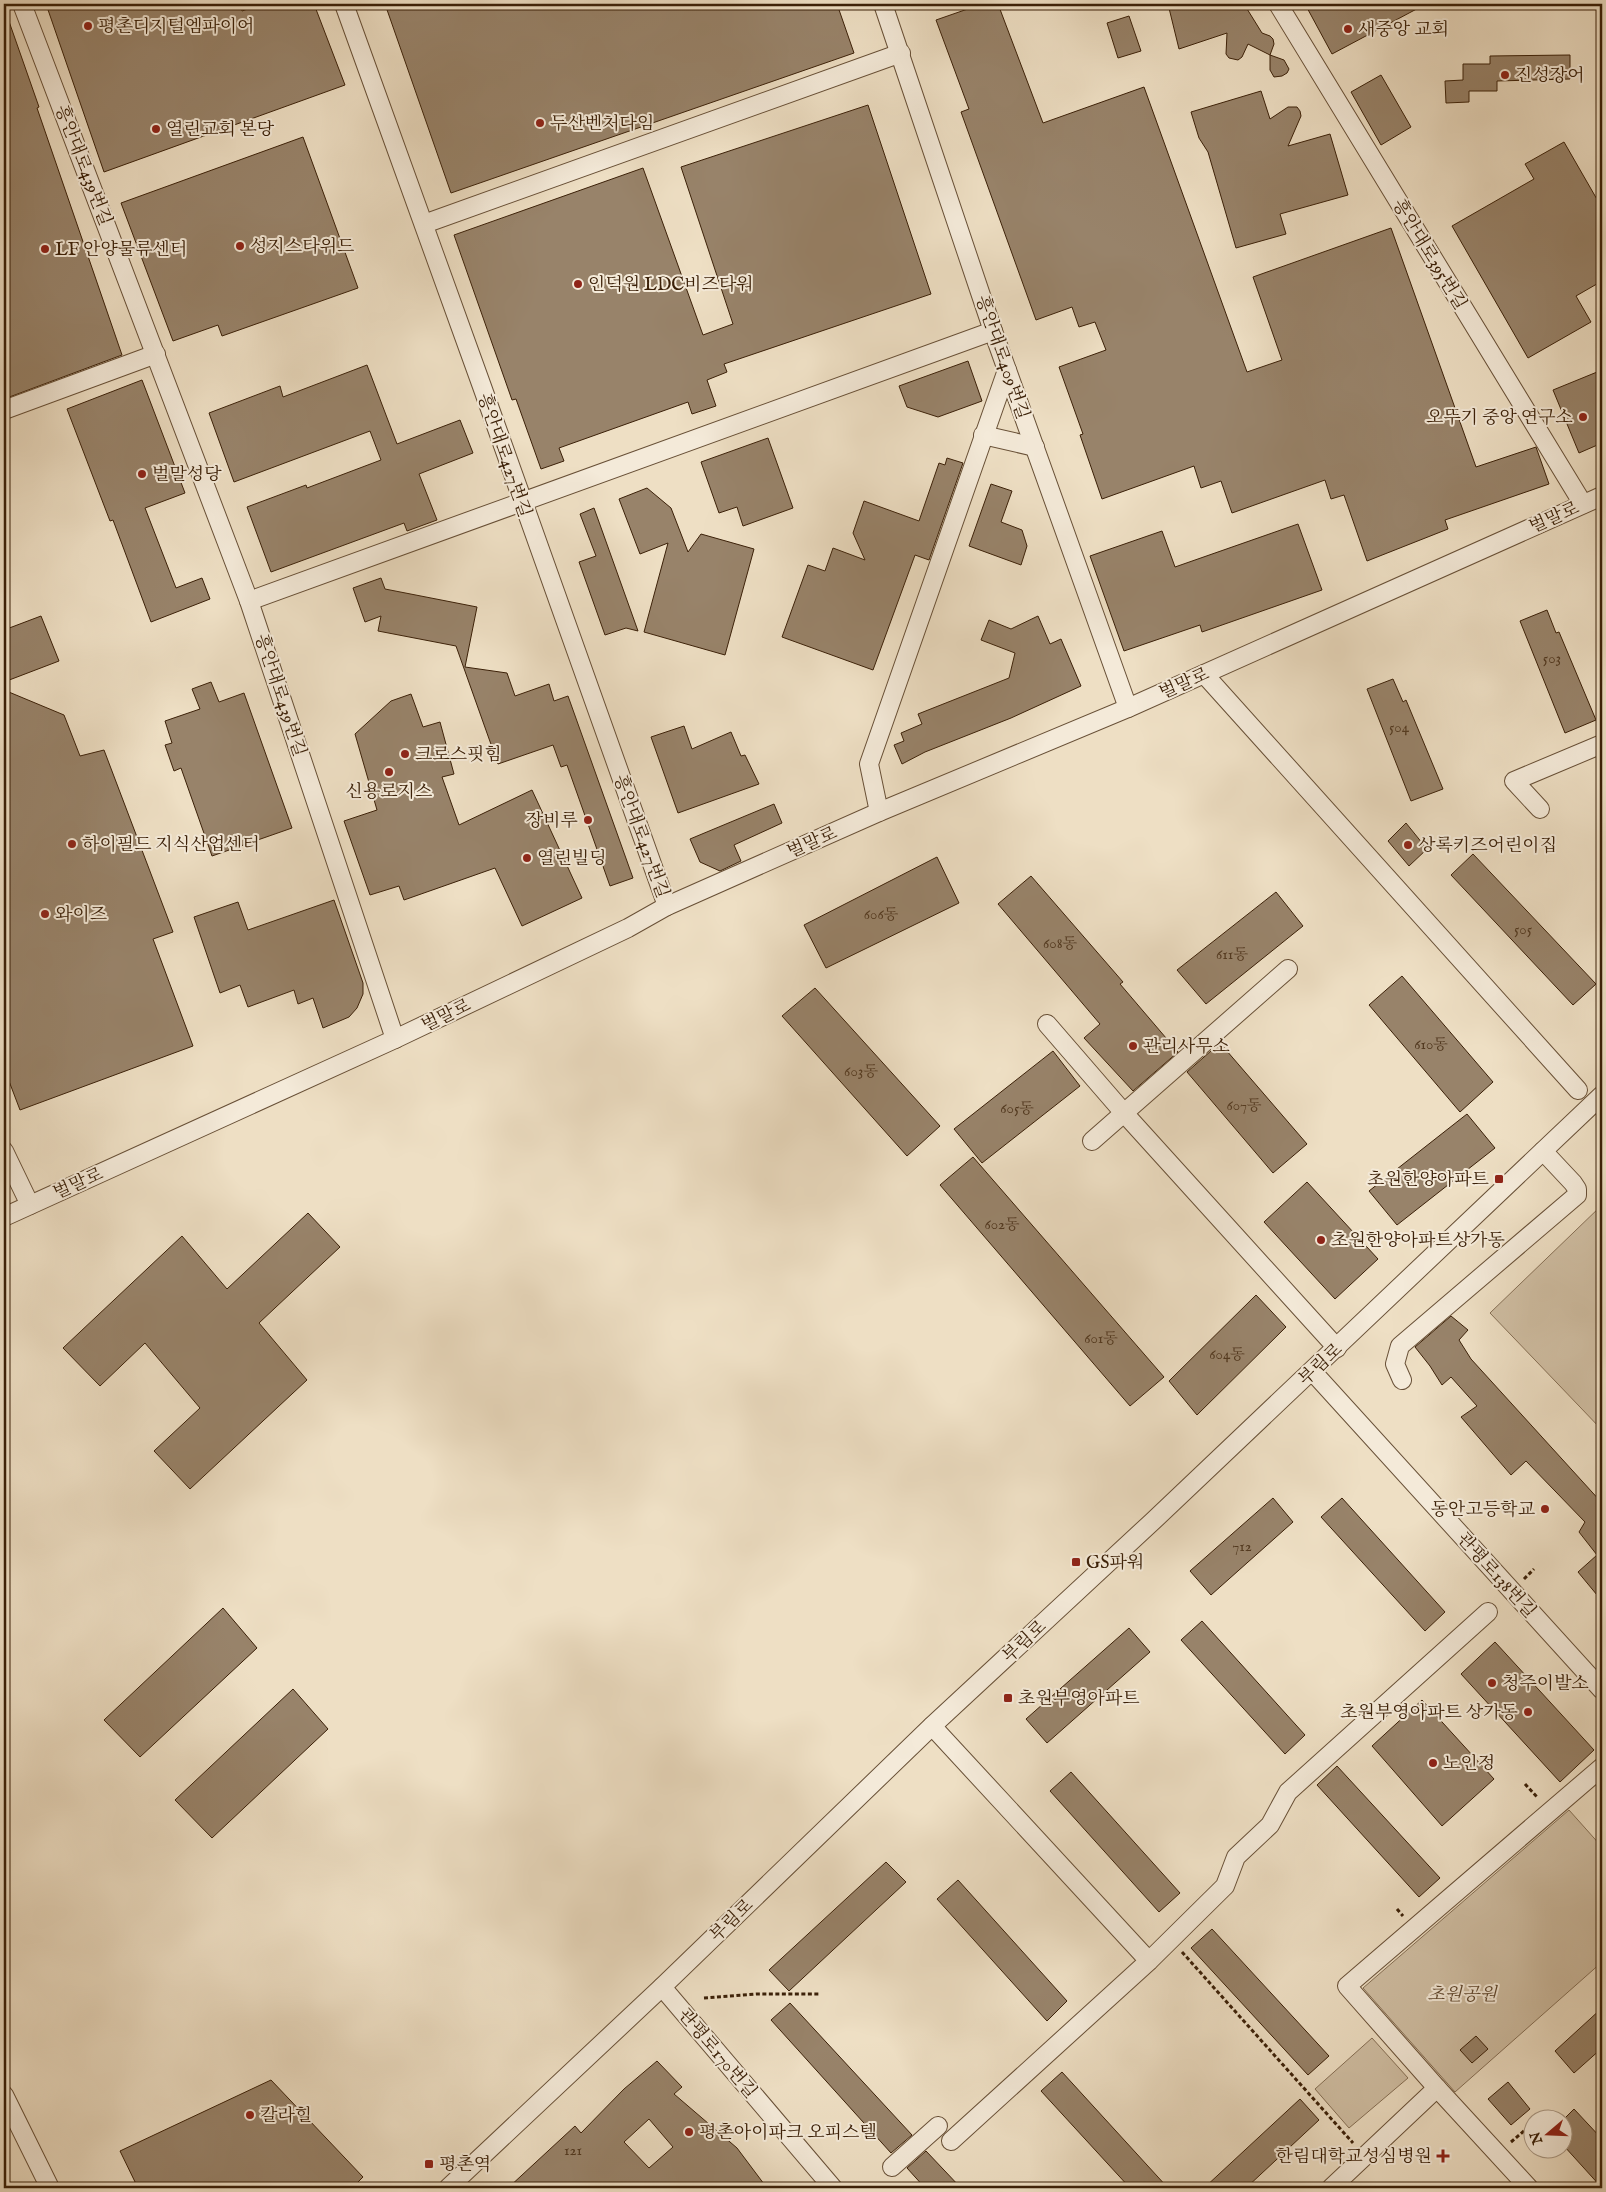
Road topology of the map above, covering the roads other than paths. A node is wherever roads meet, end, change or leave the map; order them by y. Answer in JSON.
{"nodes":[{"id":1,"x":22,"y":4,"type":"edge"},
{"id":2,"x":344,"y":4,"type":"edge"},
{"id":3,"x":883,"y":4,"type":"edge"},
{"id":4,"x":1278,"y":4,"type":"edge"},
{"id":5,"x":901,"y":53,"type":"junction"},
{"id":6,"x":424,"y":224,"type":"junction"},
{"id":7,"x":993,"y":331,"type":"junction"},
{"id":8,"x":156,"y":354,"type":"junction"},
{"id":9,"x":1007,"y":370,"type":"junction"},
{"id":10,"x":4,"y":410,"type":"edge"},
{"id":11,"x":983,"y":436,"type":"junction"},
{"id":12,"x":1035,"y":447,"type":"junction"},
{"id":13,"x":1602,"y":496,"type":"edge"},
{"id":14,"x":522,"y":502,"type":"junction"},
{"id":15,"x":1583,"y":504,"type":"junction"},
{"id":16,"x":249,"y":601,"type":"junction"},
{"id":17,"x":1204,"y":674,"type":"junction"},
{"id":18,"x":1128,"y":708,"type":"junction"},
{"id":19,"x":1602,"y":744,"type":"edge"},
{"id":20,"x":1540,"y":809,"type":"dead end"},
{"id":21,"x":879,"y":812,"type":"junction"},
{"id":22,"x":667,"y":906,"type":"junction"},
{"id":23,"x":1288,"y":969,"type":"dead end"},
{"id":24,"x":1047,"y":1024,"type":"dead end"},
{"id":25,"x":395,"y":1039,"type":"junction"},
{"id":26,"x":1578,"y":1090,"type":"dead end"},
{"id":27,"x":1602,"y":1095,"type":"edge"},
{"id":28,"x":1124,"y":1113,"type":"junction"},
{"id":29,"x":1092,"y":1141,"type":"dead end"},
{"id":30,"x":4,"y":1151,"type":"edge"},
{"id":31,"x":1543,"y":1151,"type":"junction"},
{"id":32,"x":30,"y":1205,"type":"junction"},
{"id":33,"x":4,"y":1217,"type":"edge"},
{"id":34,"x":1337,"y":1348,"type":"junction"},
{"id":35,"x":1312,"y":1371,"type":"junction"},
{"id":36,"x":1402,"y":1380,"type":"dead end"},
{"id":37,"x":1488,"y":1612,"type":"dead end"},
{"id":38,"x":1602,"y":1690,"type":"edge"},
{"id":39,"x":932,"y":1726,"type":"junction"},
{"id":40,"x":1602,"y":1767,"type":"edge"},
{"id":41,"x":1150,"y":1961,"type":"junction"},
{"id":42,"x":662,"y":1987,"type":"junction"},
{"id":43,"x":1436,"y":2088,"type":"junction"},
{"id":44,"x":4,"y":2095,"type":"edge"},
{"id":45,"x":938,"y":2126,"type":"dead end"},
{"id":46,"x":951,"y":2140,"type":"dead end"},
{"id":47,"x":892,"y":2167,"type":"dead end"},
{"id":48,"x":50,"y":2188,"type":"edge"},
{"id":49,"x":448,"y":2188,"type":"edge"},
{"id":50,"x":833,"y":2188,"type":"edge"},
{"id":51,"x":1331,"y":2188,"type":"edge"},
{"id":52,"x":1529,"y":2188,"type":"edge"}],
"edges":[{"from":1,"to":8,"type":"street","name":"흥안대로439번길"},
{"from":2,"to":6,"type":"street","name":"흥안대로427번길"},
{"from":3,"to":5,"type":"street","name":"흥안대로409번길"},
{"from":4,"to":15,"type":"street","name":"흥안대로395번길"},
{"from":5,"to":6,"type":"street"},
{"from":5,"to":7,"type":"street","name":"흥안대로409번길"},
{"from":6,"to":14,"type":"street","name":"흥안대로427번길"},
{"from":7,"to":9,"type":"street","name":"흥안대로409번길"},
{"from":7,"to":14,"type":"street"},
{"from":8,"to":10,"type":"street"},
{"from":8,"to":16,"type":"street","name":"흥안대로439번길"},
{"from":9,"to":11,"type":"street"},
{"from":9,"to":12,"type":"street","name":"흥안대로409번길"},
{"from":11,"to":12,"type":"street"},
{"from":11,"to":21,"type":"street"},
{"from":12,"to":18,"type":"street","name":"흥안대로409번길"},
{"from":13,"to":15,"type":"street","name":"벌말로"},
{"from":14,"to":16,"type":"street"},
{"from":14,"to":22,"type":"street","name":"흥안대로427번길"},
{"from":15,"to":17,"type":"street","name":"벌말로"},
{"from":16,"to":25,"type":"street","name":"흥안대로439번길"},
{"from":17,"to":18,"type":"street","name":"벌말로"},
{"from":17,"to":26,"type":"street"},
{"from":18,"to":21,"type":"street","name":"벌말로"},
{"from":19,"to":20,"type":"street"},
{"from":21,"to":22,"type":"street","name":"벌말로"},
{"from":22,"to":25,"type":"street","name":"벌말로"},
{"from":23,"to":28,"type":"street"},
{"from":24,"to":28,"type":"street"},
{"from":25,"to":32,"type":"street","name":"벌말로"},
{"from":27,"to":31,"type":"street","name":"부림로"},
{"from":28,"to":29,"type":"street"},
{"from":28,"to":34,"type":"street"},
{"from":30,"to":32,"type":"street"},
{"from":31,"to":34,"type":"street","name":"부림로"},
{"from":31,"to":36,"type":"street"},
{"from":32,"to":33,"type":"street","name":"벌말로"},
{"from":34,"to":35,"type":"street","name":"부림로"},
{"from":35,"to":38,"type":"street","name":"관평로138번길"},
{"from":35,"to":39,"type":"street","name":"부림로"},
{"from":37,"to":41,"type":"street"},
{"from":39,"to":41,"type":"street"},
{"from":39,"to":42,"type":"street","name":"부림로"},
{"from":40,"to":43,"type":"street"},
{"from":41,"to":46,"type":"street"},
{"from":42,"to":49,"type":"street","name":"부림로"},
{"from":42,"to":50,"type":"street","name":"관평로170번길"},
{"from":43,"to":51,"type":"street"},
{"from":43,"to":52,"type":"street"},
{"from":44,"to":48,"type":"street"},
{"from":45,"to":47,"type":"street"}]}
